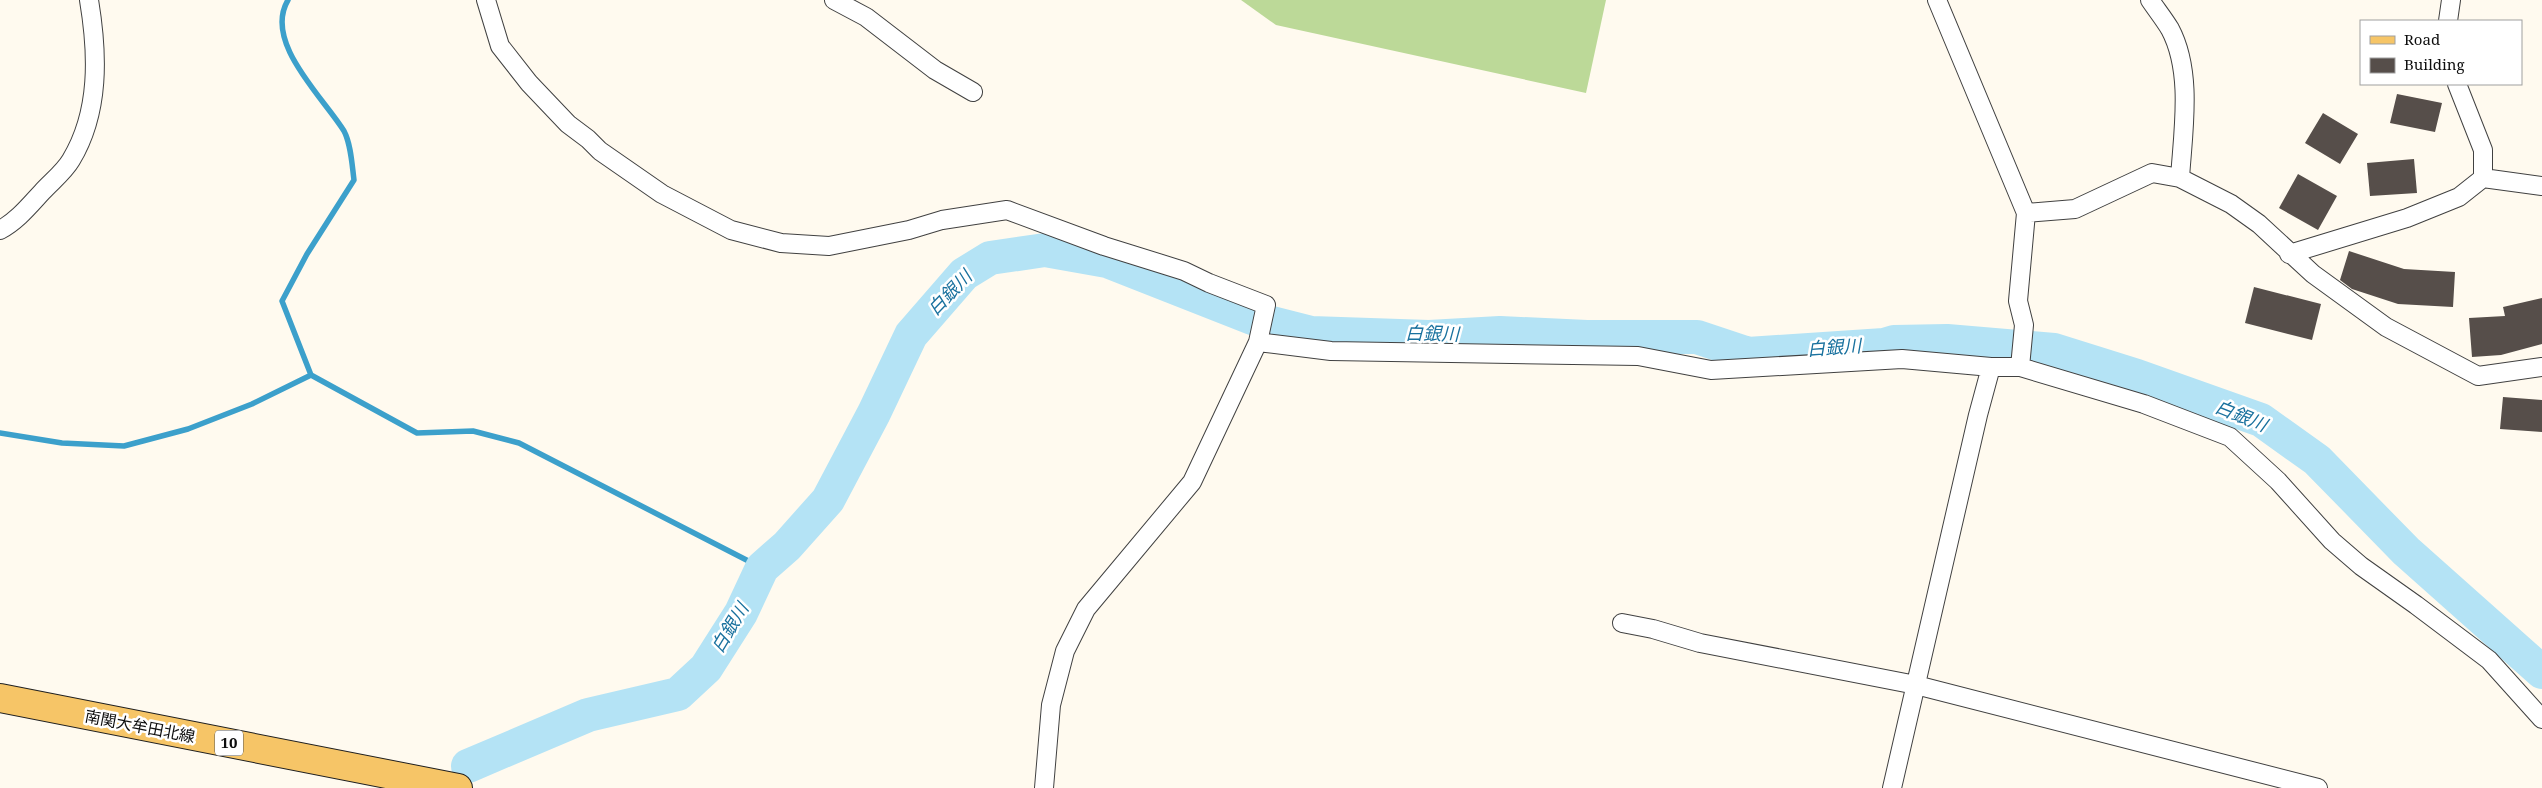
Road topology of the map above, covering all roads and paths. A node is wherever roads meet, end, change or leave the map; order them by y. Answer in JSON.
{"nodes":[{"id":1,"x":89,"y":0,"type":"edge"},
{"id":2,"x":486,"y":0,"type":"edge"},
{"id":3,"x":834,"y":0,"type":"edge"},
{"id":4,"x":1938,"y":0,"type":"edge"},
{"id":5,"x":2150,"y":0,"type":"edge"},
{"id":6,"x":2451,"y":0,"type":"edge"},
{"id":7,"x":2448,"y":20,"type":"edge"},
{"id":8,"x":2457,"y":85,"type":"edge"},
{"id":9,"x":973,"y":92,"type":"dead end"},
{"id":10,"x":2180,"y":178,"type":"junction"},
{"id":11,"x":2483,"y":178,"type":"junction"},
{"id":12,"x":2542,"y":186,"type":"edge"},
{"id":13,"x":2026,"y":213,"type":"junction"},
{"id":14,"x":0,"y":230,"type":"edge"},
{"id":15,"x":2289,"y":254,"type":"junction"},
{"id":16,"x":1259,"y":336,"type":"junction"},
{"id":17,"x":1991,"y":367,"type":"junction"},
{"id":18,"x":2020,"y":367,"type":"junction"},
{"id":19,"x":2542,"y":367,"type":"edge"},
{"id":20,"x":1622,"y":624,"type":"dead end"},
{"id":21,"x":1916,"y":685,"type":"junction"},
{"id":22,"x":0,"y":698,"type":"edge"},
{"id":23,"x":2542,"y":719,"type":"edge"},
{"id":24,"x":458,"y":788,"type":"edge"},
{"id":25,"x":1044,"y":788,"type":"edge"},
{"id":26,"x":1892,"y":788,"type":"edge"},
{"id":27,"x":2318,"y":788,"type":"edge"}],
"edges":[{"from":1,"to":14,"type":"street"},
{"from":2,"to":16,"type":"street"},
{"from":3,"to":9,"type":"street"},
{"from":4,"to":13,"type":"street"},
{"from":5,"to":10,"type":"street"},
{"from":6,"to":7,"type":"street"},
{"from":8,"to":11,"type":"street"},
{"from":10,"to":13,"type":"street"},
{"from":10,"to":15,"type":"street"},
{"from":11,"to":12,"type":"street"},
{"from":11,"to":15,"type":"street"},
{"from":13,"to":18,"type":"street"},
{"from":15,"to":19,"type":"street"},
{"from":16,"to":17,"type":"street"},
{"from":16,"to":25,"type":"street"},
{"from":17,"to":18,"type":"street"},
{"from":17,"to":21,"type":"street"},
{"from":18,"to":23,"type":"street"},
{"from":20,"to":21,"type":"street"},
{"from":21,"to":26,"type":"street"},
{"from":21,"to":27,"type":"street"},
{"from":22,"to":24,"type":"main road","name":"南関大牟田北線","number":"10"}]}
